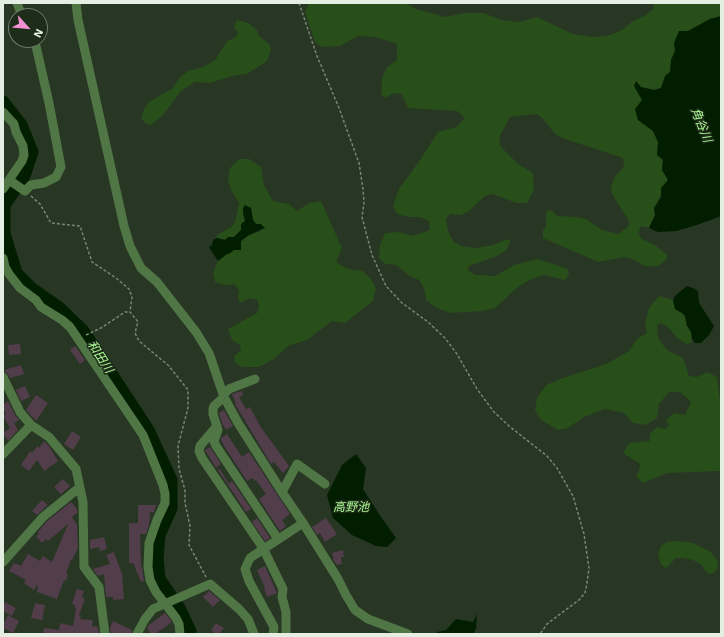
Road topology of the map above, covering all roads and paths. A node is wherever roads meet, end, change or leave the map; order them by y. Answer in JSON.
{"nodes":[{"id":1,"x":76,"y":3,"type":"edge"},
{"id":2,"x":299,"y":3,"type":"edge"},
{"id":3,"x":36,"y":48,"type":"edge"},
{"id":4,"x":3,"y":112,"type":"edge"},
{"id":5,"x":9,"y":180,"type":"junction"},
{"id":6,"x":3,"y":189,"type":"edge"},
{"id":7,"x":25,"y":191,"type":"junction"},
{"id":8,"x":3,"y":258,"type":"edge"},
{"id":9,"x":130,"y":312,"type":"junction"},
{"id":10,"x":90,"y":332,"type":"dead end"},
{"id":11,"x":3,"y":377,"type":"edge"},
{"id":12,"x":256,"y":379,"type":"dead end"},
{"id":13,"x":224,"y":396,"type":"junction"},
{"id":14,"x":31,"y":425,"type":"junction"},
{"id":15,"x":217,"y":426,"type":"junction"},
{"id":16,"x":3,"y":454,"type":"edge"},
{"id":17,"x":325,"y":484,"type":"dead end"},
{"id":18,"x":80,"y":487,"type":"junction"},
{"id":19,"x":282,"y":492,"type":"junction"},
{"id":20,"x":303,"y":523,"type":"junction"},
{"id":21,"x":278,"y":539,"type":"junction"},
{"id":22,"x":263,"y":548,"type":"junction"},
{"id":23,"x":3,"y":562,"type":"edge"},
{"id":24,"x":210,"y":584,"type":"junction"},
{"id":25,"x":167,"y":603,"type":"junction"},
{"id":26,"x":389,"y":631,"type":"edge"},
{"id":27,"x":105,"y":634,"type":"edge"},
{"id":28,"x":137,"y":634,"type":"edge"},
{"id":29,"x":180,"y":634,"type":"edge"},
{"id":30,"x":254,"y":634,"type":"edge"},
{"id":31,"x":273,"y":634,"type":"edge"},
{"id":32,"x":286,"y":634,"type":"edge"},
{"id":33,"x":408,"y":634,"type":"edge"},
{"id":34,"x":540,"y":634,"type":"edge"}],
"edges":[{"from":1,"to":13,"type":"street"},
{"from":2,"to":34,"type":"path"},
{"from":3,"to":7,"type":"street"},
{"from":4,"to":5,"type":"street"},
{"from":5,"to":6,"type":"street"},
{"from":5,"to":7,"type":"street"},
{"from":7,"to":9,"type":"path"},
{"from":8,"to":25,"type":"street"},
{"from":9,"to":10,"type":"path"},
{"from":9,"to":24,"type":"path"},
{"from":11,"to":14,"type":"street"},
{"from":12,"to":13,"type":"street"},
{"from":13,"to":15,"type":"street"},
{"from":13,"to":19,"type":"street"},
{"from":14,"to":16,"type":"street"},
{"from":14,"to":18,"type":"street"},
{"from":15,"to":21,"type":"street"},
{"from":15,"to":22,"type":"street"},
{"from":17,"to":19,"type":"street"},
{"from":18,"to":23,"type":"street"},
{"from":18,"to":27,"type":"street"},
{"from":19,"to":20,"type":"street"},
{"from":20,"to":21,"type":"street"},
{"from":20,"to":26,"type":"street"},
{"from":21,"to":22,"type":"street"},
{"from":22,"to":31,"type":"street"},
{"from":22,"to":32,"type":"street"},
{"from":24,"to":25,"type":"street"},
{"from":24,"to":30,"type":"street"},
{"from":25,"to":28,"type":"street"},
{"from":25,"to":29,"type":"street"},
{"from":26,"to":33,"type":"street"}]}
